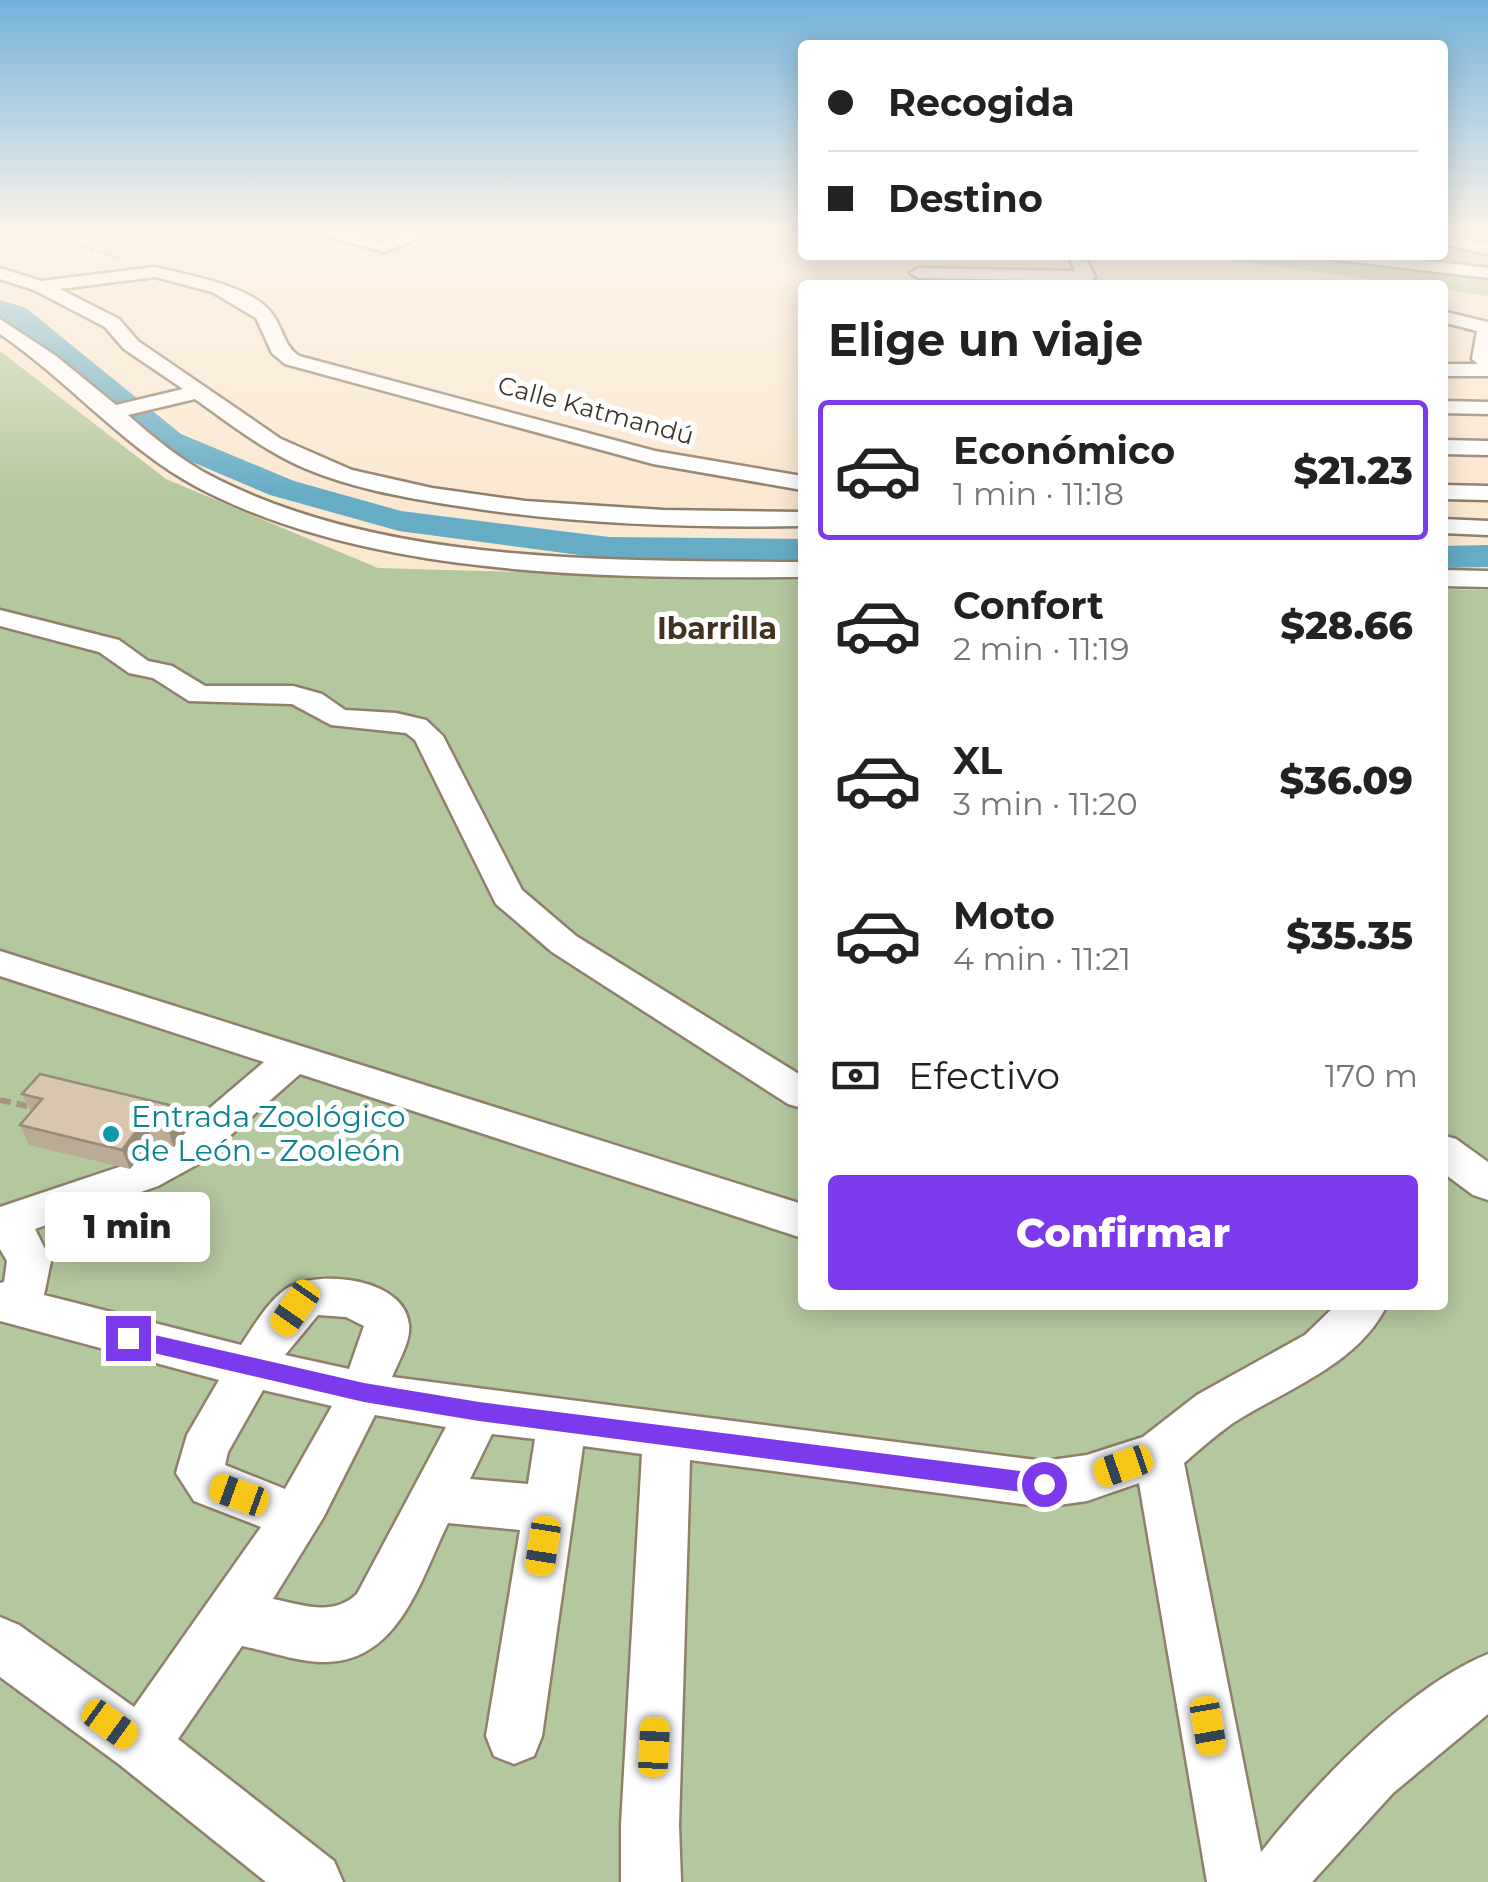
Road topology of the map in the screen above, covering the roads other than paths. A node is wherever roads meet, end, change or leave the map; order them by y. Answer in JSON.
{"nodes":[{"id":1,"x":104,"y":319,"type":"edge"},
{"id":2,"x":266,"y":319,"type":"edge"},
{"id":3,"x":1453,"y":319,"type":"edge"},
{"id":4,"x":0,"y":325,"type":"edge"},
{"id":5,"x":1448,"y":352,"type":"edge"},
{"id":6,"x":1486,"y":365,"type":"edge"},
{"id":7,"x":1448,"y":369,"type":"edge"},
{"id":8,"x":194,"y":393,"type":"junction"},
{"id":9,"x":1448,"y":407,"type":"edge"},
{"id":10,"x":1488,"y":408,"type":"edge"},
{"id":11,"x":119,"y":411,"type":"junction"},
{"id":12,"x":1448,"y":447,"type":"edge"},
{"id":13,"x":1488,"y":448,"type":"edge"},
{"id":14,"x":798,"y":482,"type":"edge"},
{"id":15,"x":1448,"y":492,"type":"edge"},
{"id":16,"x":1488,"y":493,"type":"edge"},
{"id":17,"x":798,"y":518,"type":"edge"},
{"id":18,"x":1448,"y":526,"type":"edge"},
{"id":19,"x":1488,"y":528,"type":"edge"},
{"id":20,"x":798,"y":570,"type":"edge"},
{"id":21,"x":1448,"y":578,"type":"edge"},
{"id":22,"x":1488,"y":579,"type":"edge"},
{"id":23,"x":0,"y":618,"type":"edge"},
{"id":24,"x":0,"y":963,"type":"edge"},
{"id":25,"x":296,"y":1057,"type":"junction"},
{"id":26,"x":798,"y":1091,"type":"edge"},
{"id":27,"x":1448,"y":1154,"type":"edge"},
{"id":28,"x":1488,"y":1184,"type":"edge"},
{"id":29,"x":798,"y":1219,"type":"edge"},
{"id":30,"x":0,"y":1226,"type":"edge"},
{"id":31,"x":9,"y":1305,"type":"edge"},
{"id":32,"x":1360,"y":1310,"type":"edge"},
{"id":33,"x":254,"y":1367,"type":"junction"},
{"id":34,"x":364,"y":1393,"type":"junction"},
{"id":35,"x":479,"y":1412,"type":"junction"},
{"id":36,"x":562,"y":1422,"type":"junction"},
{"id":37,"x":667,"y":1434,"type":"junction"},
{"id":38,"x":1158,"y":1454,"type":"junction"},
{"id":39,"x":437,"y":1499,"type":"junction"},
{"id":40,"x":549,"y":1508,"type":"junction"},
{"id":41,"x":296,"y":1516,"type":"junction"},
{"id":42,"x":230,"y":1617,"type":"junction"},
{"id":43,"x":0,"y":1644,"type":"edge"},
{"id":44,"x":1488,"y":1681,"type":"edge"},
{"id":45,"x":514,"y":1736,"type":"dead end"},
{"id":46,"x":140,"y":1746,"type":"junction"},
{"id":47,"x":651,"y":1854,"type":"edge"},
{"id":48,"x":313,"y":1882,"type":"edge"},
{"id":49,"x":1237,"y":1882,"type":"edge"},
{"id":50,"x":1275,"y":1882,"type":"edge"}],
"edges":[{"from":1,"to":8,"type":"street"},
{"from":2,"to":14,"type":"street","name":"Calle Katmandú"},
{"from":3,"to":6,"type":"street"},
{"from":4,"to":11,"type":"street"},
{"from":5,"to":6,"type":"street"},
{"from":6,"to":7,"type":"street"},
{"from":8,"to":11,"type":"street"},
{"from":8,"to":17,"type":"street"},
{"from":9,"to":10,"type":"street"},
{"from":11,"to":20,"type":"street"},
{"from":12,"to":13,"type":"street"},
{"from":15,"to":16,"type":"street"},
{"from":18,"to":19,"type":"street"},
{"from":21,"to":22,"type":"street"},
{"from":23,"to":26,"type":"street"},
{"from":24,"to":25,"type":"street"},
{"from":25,"to":29,"type":"street"},
{"from":25,"to":30,"type":"street"},
{"from":27,"to":28,"type":"street"},
{"from":30,"to":31,"type":"street"},
{"from":31,"to":33,"type":"street"},
{"from":32,"to":38,"type":"street"},
{"from":33,"to":34,"type":"street"},
{"from":33,"to":34,"type":"street"},
{"from":33,"to":41,"type":"street"},
{"from":34,"to":35,"type":"street"},
{"from":34,"to":41,"type":"street"},
{"from":35,"to":36,"type":"street"},
{"from":35,"to":39,"type":"street"},
{"from":36,"to":37,"type":"street"},
{"from":36,"to":40,"type":"street"},
{"from":37,"to":38,"type":"street"},
{"from":37,"to":47,"type":"street"},
{"from":38,"to":49,"type":"street"},
{"from":39,"to":40,"type":"street"},
{"from":39,"to":42,"type":"street"},
{"from":40,"to":45,"type":"street"},
{"from":41,"to":42,"type":"street"},
{"from":42,"to":46,"type":"street"},
{"from":43,"to":46,"type":"street"},
{"from":44,"to":50,"type":"street"},
{"from":46,"to":48,"type":"street"}]}
